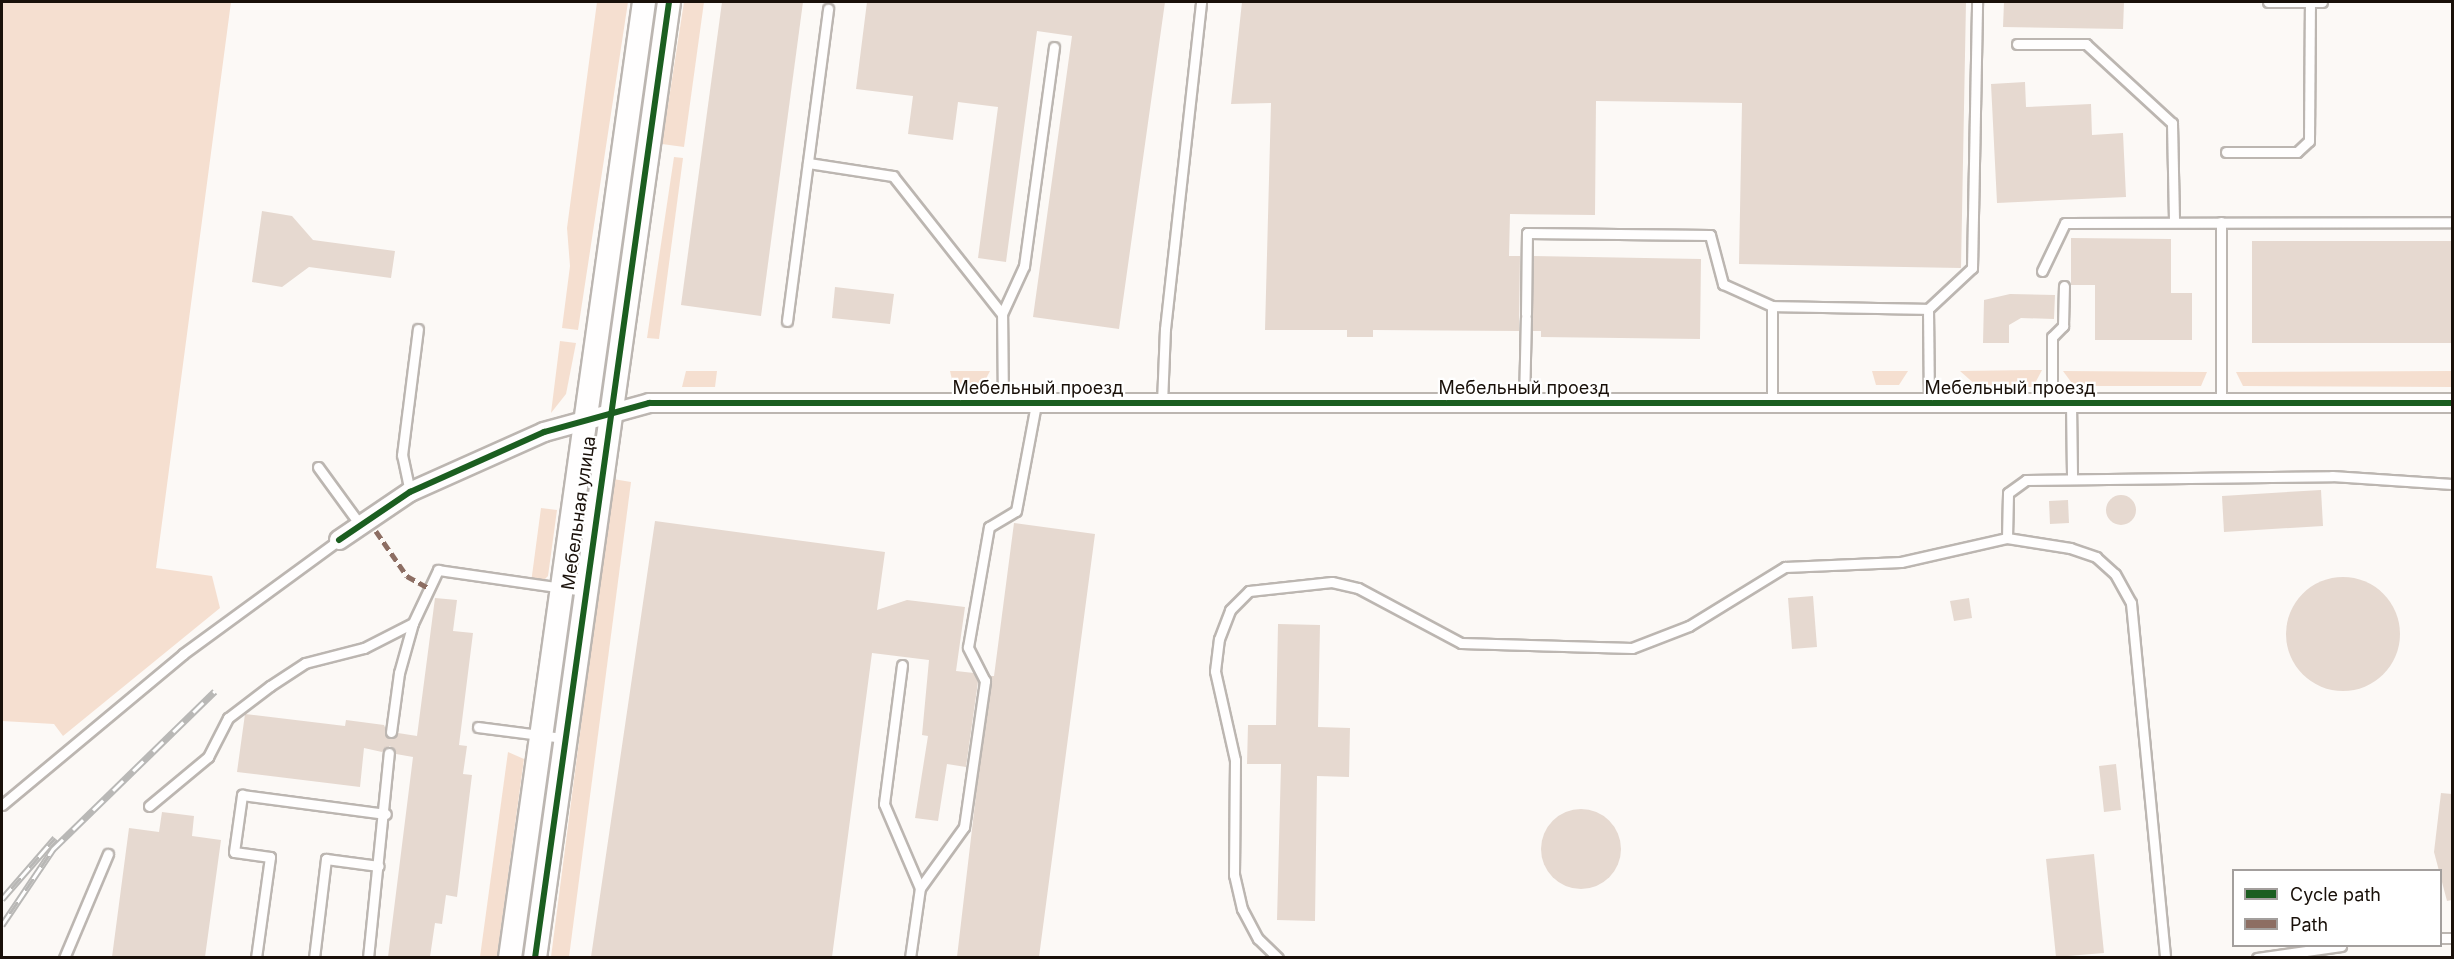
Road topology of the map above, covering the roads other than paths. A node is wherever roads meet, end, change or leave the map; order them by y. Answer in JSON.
{"nodes":[{"id":1,"x":644,"y":2,"type":"edge"},
{"id":2,"x":669,"y":2,"type":"edge"},
{"id":3,"x":1201,"y":2,"type":"edge"},
{"id":4,"x":1977,"y":2,"type":"edge"},
{"id":5,"x":2268,"y":2,"type":"edge"},
{"id":6,"x":2322,"y":2,"type":"edge"},
{"id":7,"x":2310,"y":4,"type":"junction"},
{"id":8,"x":828,"y":9,"type":"dead end"},
{"id":9,"x":2017,"y":44,"type":"dead end"},
{"id":10,"x":1054,"y":47,"type":"dead end"},
{"id":11,"x":2226,"y":152,"type":"dead end"},
{"id":12,"x":808,"y":163,"type":"junction"},
{"id":13,"x":2174,"y":222,"type":"junction"},
{"id":14,"x":2221,"y":222,"type":"junction"},
{"id":15,"x":2452,"y":222,"type":"edge"},
{"id":16,"x":2042,"y":271,"type":"dead end"},
{"id":17,"x":2064,"y":286,"type":"dead end"},
{"id":18,"x":1772,"y":306,"type":"junction"},
{"id":19,"x":1928,"y":309,"type":"junction"},
{"id":20,"x":1002,"y":314,"type":"junction"},
{"id":21,"x":787,"y":321,"type":"dead end"},
{"id":22,"x":418,"y":329,"type":"dead end"},
{"id":23,"x":1003,"y":403,"type":"junction"},
{"id":24,"x":1162,"y":403,"type":"junction"},
{"id":25,"x":1524,"y":403,"type":"junction"},
{"id":26,"x":1772,"y":403,"type":"junction"},
{"id":27,"x":1929,"y":403,"type":"junction"},
{"id":28,"x":2052,"y":403,"type":"junction"},
{"id":29,"x":2071,"y":403,"type":"junction"},
{"id":30,"x":2221,"y":403,"type":"junction"},
{"id":31,"x":2452,"y":403,"type":"edge"},
{"id":32,"x":1036,"y":404,"type":"junction"},
{"id":33,"x":595,"y":414,"type":"junction"},
{"id":34,"x":318,"y":467,"type":"dead end"},
{"id":35,"x":2072,"y":478,"type":"junction"},
{"id":36,"x":2452,"y":484,"type":"edge"},
{"id":37,"x":410,"y":492,"type":"junction"},
{"id":38,"x":361,"y":526,"type":"junction"},
{"id":39,"x":2007,"y":538,"type":"junction"},
{"id":40,"x":339,"y":540,"type":"joint"},
{"id":41,"x":559,"y":587,"type":"junction"},
{"id":42,"x":583,"y":591,"type":"junction"},
{"id":43,"x":413,"y":623,"type":"junction"},
{"id":44,"x":902,"y":665,"type":"dead end"},
{"id":45,"x":478,"y":727,"type":"dead end"},
{"id":46,"x":391,"y":732,"type":"dead end"},
{"id":47,"x":539,"y":735,"type":"junction"},
{"id":48,"x":563,"y":738,"type":"junction"},
{"id":49,"x":389,"y":753,"type":"dead end"},
{"id":50,"x":2,"y":806,"type":"edge"},
{"id":51,"x":149,"y":806,"type":"dead end"},
{"id":52,"x":387,"y":814,"type":"junction"},
{"id":53,"x":108,"y":854,"type":"dead end"},
{"id":54,"x":380,"y":866,"type":"junction"},
{"id":55,"x":920,"y":888,"type":"junction"},
{"id":56,"x":2327,"y":947,"type":"edge"},
{"id":57,"x":64,"y":957,"type":"edge"},
{"id":58,"x":256,"y":957,"type":"edge"},
{"id":59,"x":314,"y":957,"type":"edge"},
{"id":60,"x":368,"y":957,"type":"edge"},
{"id":61,"x":510,"y":957,"type":"edge"},
{"id":62,"x":534,"y":957,"type":"edge"},
{"id":63,"x":910,"y":957,"type":"edge"},
{"id":64,"x":1278,"y":957,"type":"edge"},
{"id":65,"x":2165,"y":957,"type":"edge"},
{"id":66,"x":2257,"y":957,"type":"edge"}],
"edges":[{"from":1,"to":33,"type":"street","name":"Мебельная улица"},
{"from":2,"to":33,"type":"street","name":"Мебельная улица"},
{"from":3,"to":24,"type":"lane"},
{"from":4,"to":19,"type":"lane"},
{"from":5,"to":7,"type":"lane"},
{"from":6,"to":7,"type":"lane"},
{"from":7,"to":11,"type":"lane"},
{"from":8,"to":12,"type":"lane"},
{"from":9,"to":13,"type":"lane"},
{"from":10,"to":20,"type":"lane"},
{"from":12,"to":20,"type":"lane"},
{"from":12,"to":21,"type":"lane"},
{"from":13,"to":14,"type":"lane"},
{"from":13,"to":16,"type":"lane"},
{"from":14,"to":15,"type":"lane"},
{"from":14,"to":30,"type":"lane"},
{"from":17,"to":28,"type":"lane"},
{"from":18,"to":19,"type":"lane"},
{"from":18,"to":25,"type":"lane"},
{"from":18,"to":26,"type":"lane"},
{"from":19,"to":27,"type":"lane"},
{"from":20,"to":23,"type":"lane"},
{"from":22,"to":37,"type":"lane"},
{"from":23,"to":32,"type":"street","name":"Мебельный проезд"},
{"from":23,"to":33,"type":"street","name":"Мебельный проезд"},
{"from":24,"to":25,"type":"street","name":"Мебельный проезд"},
{"from":24,"to":32,"type":"street","name":"Мебельный проезд"},
{"from":25,"to":26,"type":"street","name":"Мебельный проезд"},
{"from":26,"to":27,"type":"street","name":"Мебельный проезд"},
{"from":27,"to":28,"type":"street","name":"Мебельный проезд"},
{"from":28,"to":29,"type":"street","name":"Мебельный проезд"},
{"from":29,"to":30,"type":"street","name":"Мебельный проезд"},
{"from":29,"to":35,"type":"lane"},
{"from":30,"to":31,"type":"street","name":"Мебельный проезд"},
{"from":32,"to":55,"type":"lane"},
{"from":33,"to":37,"type":"street","name":"Мебельный проезд"},
{"from":33,"to":41,"type":"street","name":"Мебельная улица"},
{"from":33,"to":42,"type":"street","name":"Мебельная улица"},
{"from":34,"to":38,"type":"lane"},
{"from":35,"to":36,"type":"lane"},
{"from":35,"to":39,"type":"lane"},
{"from":37,"to":38,"type":"street","name":"Мебельный проезд"},
{"from":38,"to":40,"type":"street","name":"Мебельный проезд"},
{"from":39,"to":64,"type":"lane"},
{"from":39,"to":65,"type":"lane"},
{"from":40,"to":50,"type":"lane"},
{"from":41,"to":42,"type":"lane"},
{"from":41,"to":43,"type":"lane"},
{"from":41,"to":47,"type":"street","name":"Мебельная улица"},
{"from":42,"to":48,"type":"street","name":"Мебельная улица"},
{"from":43,"to":46,"type":"lane"},
{"from":43,"to":51,"type":"lane"},
{"from":44,"to":55,"type":"lane"},
{"from":45,"to":47,"type":"lane"},
{"from":47,"to":48,"type":"lane"},
{"from":47,"to":61,"type":"street","name":"Мебельная улица"},
{"from":48,"to":62,"type":"street","name":"Мебельная улица"},
{"from":49,"to":52,"type":"lane"},
{"from":52,"to":54,"type":"lane"},
{"from":52,"to":58,"type":"lane"},
{"from":53,"to":57,"type":"lane"},
{"from":54,"to":59,"type":"lane"},
{"from":54,"to":60,"type":"lane"},
{"from":55,"to":63,"type":"lane"},
{"from":56,"to":66,"type":"lane"}]}
